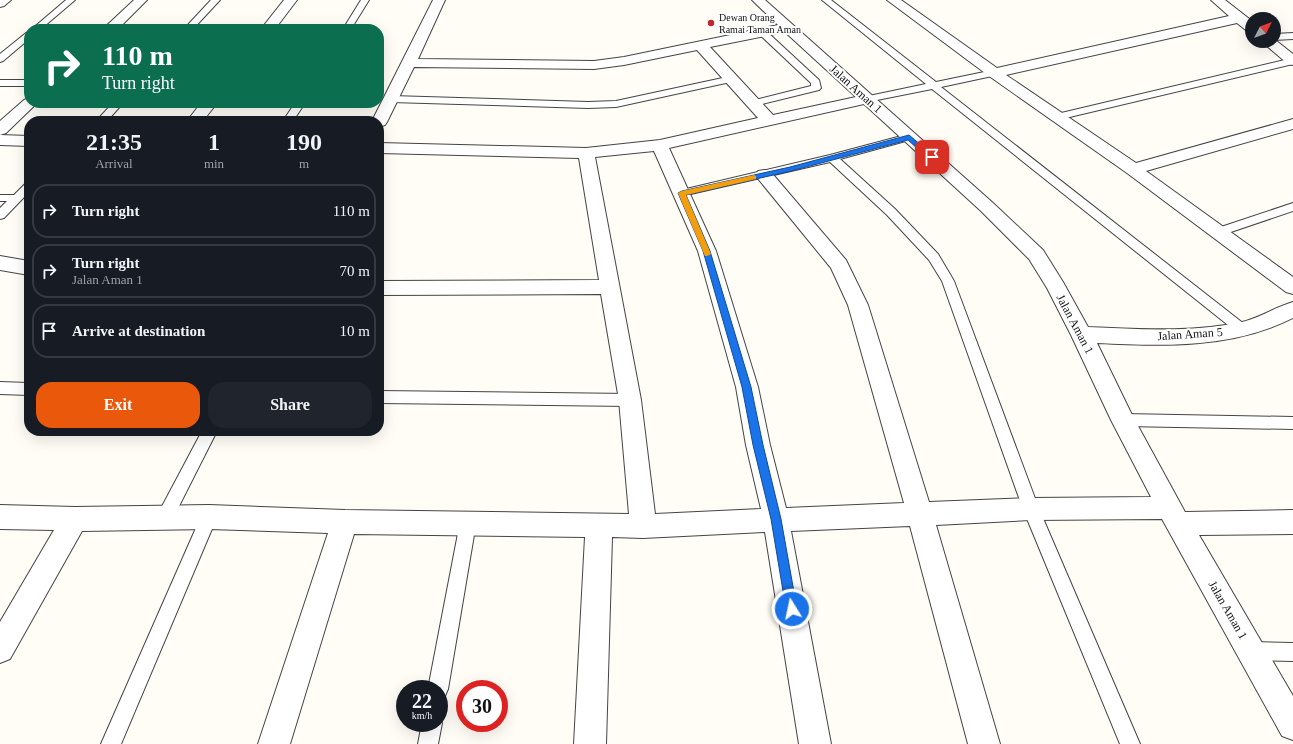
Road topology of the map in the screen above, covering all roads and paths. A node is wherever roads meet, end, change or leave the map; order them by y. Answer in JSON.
{"nodes":[{"id":1,"x":5,"y":0,"type":"edge"},
{"id":2,"x":71,"y":0,"type":"edge"},
{"id":3,"x":141,"y":0,"type":"edge"},
{"id":4,"x":216,"y":0,"type":"edge"},
{"id":5,"x":291,"y":0,"type":"edge"},
{"id":6,"x":365,"y":0,"type":"edge"},
{"id":7,"x":439,"y":0,"type":"edge"},
{"id":8,"x":758,"y":0,"type":"edge"},
{"id":9,"x":826,"y":0,"type":"edge"},
{"id":10,"x":893,"y":0,"type":"edge"},
{"id":11,"x":1217,"y":0,"type":"edge"},
{"id":12,"x":0,"y":3,"type":"edge"},
{"id":13,"x":1240,"y":18,"type":"junction"},
{"id":14,"x":1245,"y":22,"type":"edge"},
{"id":15,"x":42,"y":24,"type":"edge"},
{"id":16,"x":115,"y":24,"type":"edge"},
{"id":17,"x":193,"y":24,"type":"edge"},
{"id":18,"x":272,"y":24,"type":"edge"},
{"id":19,"x":350,"y":24,"type":"edge"},
{"id":20,"x":788,"y":27,"type":"junction"},
{"id":21,"x":762,"y":32,"type":"junction"},
{"id":22,"x":1293,"y":36,"type":"edge"},
{"id":23,"x":1281,"y":37,"type":"edge"},
{"id":24,"x":24,"y":39,"type":"edge"},
{"id":25,"x":701,"y":46,"type":"junction"},
{"id":26,"x":1277,"y":48,"type":"edge"},
{"id":27,"x":0,"y":59,"type":"edge"},
{"id":28,"x":1293,"y":61,"type":"edge"},
{"id":29,"x":409,"y":63,"type":"junction"},
{"id":30,"x":994,"y":73,"type":"junction"},
{"id":31,"x":732,"y":79,"type":"junction"},
{"id":32,"x":0,"y":83,"type":"edge"},
{"id":33,"x":24,"y":83,"type":"edge"},
{"id":34,"x":933,"y":85,"type":"junction"},
{"id":35,"x":391,"y":100,"type":"junction"},
{"id":36,"x":867,"y":100,"type":"junction"},
{"id":37,"x":754,"y":103,"type":"junction"},
{"id":38,"x":24,"y":108,"type":"edge"},
{"id":39,"x":113,"y":108,"type":"edge"},
{"id":40,"x":205,"y":108,"type":"edge"},
{"id":41,"x":106,"y":116,"type":"edge"},
{"id":42,"x":199,"y":116,"type":"edge"},
{"id":43,"x":382,"y":116,"type":"edge"},
{"id":44,"x":1057,"y":117,"type":"junction"},
{"id":45,"x":769,"y":120,"type":"junction"},
{"id":46,"x":1293,"y":124,"type":"edge"},
{"id":47,"x":0,"y":130,"type":"edge"},
{"id":48,"x":909,"y":137,"type":"junction"},
{"id":49,"x":0,"y":140,"type":"edge"},
{"id":50,"x":24,"y":141,"type":"edge"},
{"id":51,"x":660,"y":145,"type":"junction"},
{"id":52,"x":384,"y":148,"type":"edge"},
{"id":53,"x":586,"y":153,"type":"junction"},
{"id":54,"x":832,"y":158,"type":"junction"},
{"id":55,"x":1133,"y":169,"type":"junction"},
{"id":56,"x":764,"y":175,"type":"junction"},
{"id":57,"x":24,"y":191,"type":"edge"},
{"id":58,"x":682,"y":193,"type":"junction"},
{"id":59,"x":0,"y":198,"type":"edge"},
{"id":60,"x":17,"y":198,"type":"junction"},
{"id":61,"x":1293,"y":207,"type":"edge"},
{"id":62,"x":0,"y":215,"type":"edge"},
{"id":63,"x":1219,"y":232,"type":"junction"},
{"id":64,"x":0,"y":263,"type":"edge"},
{"id":65,"x":24,"y":267,"type":"edge"},
{"id":66,"x":611,"y":287,"type":"junction"},
{"id":67,"x":1293,"y":287,"type":"edge"},
{"id":68,"x":384,"y":288,"type":"edge"},
{"id":69,"x":1293,"y":309,"type":"edge"},
{"id":70,"x":1243,"y":330,"type":"junction"},
{"id":71,"x":1082,"y":335,"type":"junction"},
{"id":72,"x":0,"y":388,"type":"edge"},
{"id":73,"x":24,"y":389,"type":"edge"},
{"id":74,"x":384,"y":397,"type":"edge"},
{"id":75,"x":630,"y":400,"type":"junction"},
{"id":76,"x":1123,"y":420,"type":"junction"},
{"id":77,"x":1293,"y":423,"type":"edge"},
{"id":78,"x":207,"y":436,"type":"edge"},
{"id":79,"x":1031,"y":509,"type":"junction"},
{"id":80,"x":920,"y":515,"type":"junction"},
{"id":81,"x":1174,"y":516,"type":"junction"},
{"id":82,"x":0,"y":517,"type":"edge"},
{"id":83,"x":165,"y":517,"type":"junction"},
{"id":84,"x":209,"y":517,"type":"junction"},
{"id":85,"x":75,"y":519,"type":"junction"},
{"id":86,"x":776,"y":519,"type":"junction"},
{"id":87,"x":345,"y":522,"type":"junction"},
{"id":88,"x":1293,"y":522,"type":"edge"},
{"id":89,"x":468,"y":523,"type":"junction"},
{"id":90,"x":599,"y":525,"type":"junction"},
{"id":91,"x":643,"y":526,"type":"junction"},
{"id":92,"x":0,"y":649,"type":"edge"},
{"id":93,"x":1252,"y":651,"type":"junction"},
{"id":94,"x":1293,"y":652,"type":"edge"},
{"id":95,"x":440,"y":680,"type":"edge"},
{"id":96,"x":1293,"y":725,"type":"edge"},
{"id":97,"x":430,"y":732,"type":"edge"},
{"id":98,"x":111,"y":744,"type":"edge"},
{"id":99,"x":274,"y":744,"type":"edge"},
{"id":100,"x":428,"y":744,"type":"edge"},
{"id":101,"x":590,"y":744,"type":"edge"},
{"id":102,"x":815,"y":744,"type":"edge"},
{"id":103,"x":984,"y":744,"type":"edge"},
{"id":104,"x":1130,"y":744,"type":"edge"}],
"edges":[{"from":1,"to":12,"type":"street"},
{"from":2,"to":15,"type":"lane"},
{"from":3,"to":16,"type":"street"},
{"from":4,"to":17,"type":"lane"},
{"from":5,"to":18,"type":"street"},
{"from":6,"to":19,"type":"lane"},
{"from":7,"to":29,"type":"street"},
{"from":8,"to":20,"type":"street","name":"Jalan Aman 1"},
{"from":9,"to":34,"type":"lane"},
{"from":10,"to":30,"type":"street"},
{"from":11,"to":13,"type":"street"},
{"from":13,"to":14,"type":"street"},
{"from":13,"to":30,"type":"street"},
{"from":20,"to":21,"type":"street"},
{"from":20,"to":36,"type":"street","name":"Jalan Aman 1"},
{"from":21,"to":25,"type":"street"},
{"from":21,"to":37,"type":"lane"},
{"from":22,"to":23,"type":"lane"},
{"from":24,"to":27,"type":"lane"},
{"from":25,"to":29,"type":"street"},
{"from":25,"to":31,"type":"street"},
{"from":26,"to":28,"type":"street"},
{"from":28,"to":44,"type":"lane"},
{"from":29,"to":35,"type":"street"},
{"from":30,"to":34,"type":"lane"},
{"from":30,"to":44,"type":"street"},
{"from":31,"to":35,"type":"lane"},
{"from":31,"to":37,"type":"street"},
{"from":32,"to":33,"type":"lane"},
{"from":34,"to":36,"type":"lane"},
{"from":34,"to":70,"type":"lane"},
{"from":35,"to":43,"type":"street"},
{"from":36,"to":45,"type":"street"},
{"from":36,"to":48,"type":"street","name":"Jalan Aman 1"},
{"from":37,"to":45,"type":"street"},
{"from":38,"to":47,"type":"street"},
{"from":39,"to":41,"type":"lane"},
{"from":40,"to":42,"type":"street"},
{"from":44,"to":55,"type":"street"},
{"from":45,"to":51,"type":"street"},
{"from":46,"to":55,"type":"street"},
{"from":48,"to":54,"type":"lane"},
{"from":48,"to":71,"type":"street","name":"Jalan Aman 1"},
{"from":49,"to":50,"type":"street"},
{"from":51,"to":53,"type":"street"},
{"from":51,"to":58,"type":"street"},
{"from":52,"to":53,"type":"street"},
{"from":53,"to":66,"type":"street"},
{"from":54,"to":56,"type":"lane"},
{"from":54,"to":79,"type":"lane"},
{"from":55,"to":63,"type":"street"},
{"from":56,"to":58,"type":"lane"},
{"from":56,"to":80,"type":"street"},
{"from":57,"to":60,"type":"lane"},
{"from":58,"to":86,"type":"street"},
{"from":59,"to":60,"type":"lane"},
{"from":60,"to":62,"type":"lane"},
{"from":61,"to":63,"type":"lane"},
{"from":63,"to":67,"type":"street"},
{"from":64,"to":65,"type":"street"},
{"from":66,"to":68,"type":"street"},
{"from":66,"to":75,"type":"street"},
{"from":69,"to":70,"type":"street","name":"Jalan Aman 5"},
{"from":70,"to":71,"type":"street","name":"Jalan Aman 5"},
{"from":71,"to":76,"type":"street","name":"Jalan Aman 1"},
{"from":72,"to":73,"type":"lane"},
{"from":74,"to":75,"type":"lane"},
{"from":75,"to":91,"type":"street"},
{"from":76,"to":77,"type":"lane"},
{"from":76,"to":81,"type":"street","name":"Jalan Aman 1"},
{"from":78,"to":83,"type":"lane"},
{"from":79,"to":80,"type":"street"},
{"from":79,"to":81,"type":"street"},
{"from":79,"to":104,"type":"lane"},
{"from":80,"to":86,"type":"street"},
{"from":80,"to":103,"type":"street"},
{"from":81,"to":88,"type":"street"},
{"from":81,"to":93,"type":"street","name":"Jalan Aman 1"},
{"from":82,"to":85,"type":"street"},
{"from":83,"to":84,"type":"street"},
{"from":83,"to":85,"type":"street"},
{"from":84,"to":87,"type":"street"},
{"from":84,"to":98,"type":"lane"},
{"from":85,"to":92,"type":"street"},
{"from":86,"to":91,"type":"street"},
{"from":86,"to":102,"type":"street"},
{"from":87,"to":89,"type":"street"},
{"from":87,"to":99,"type":"street"},
{"from":89,"to":90,"type":"street"},
{"from":89,"to":95,"type":"lane"},
{"from":90,"to":91,"type":"street"},
{"from":90,"to":101,"type":"street"},
{"from":93,"to":94,"type":"lane"},
{"from":93,"to":96,"type":"street","name":"Jalan Aman 1"},
{"from":97,"to":100,"type":"lane"}]}
